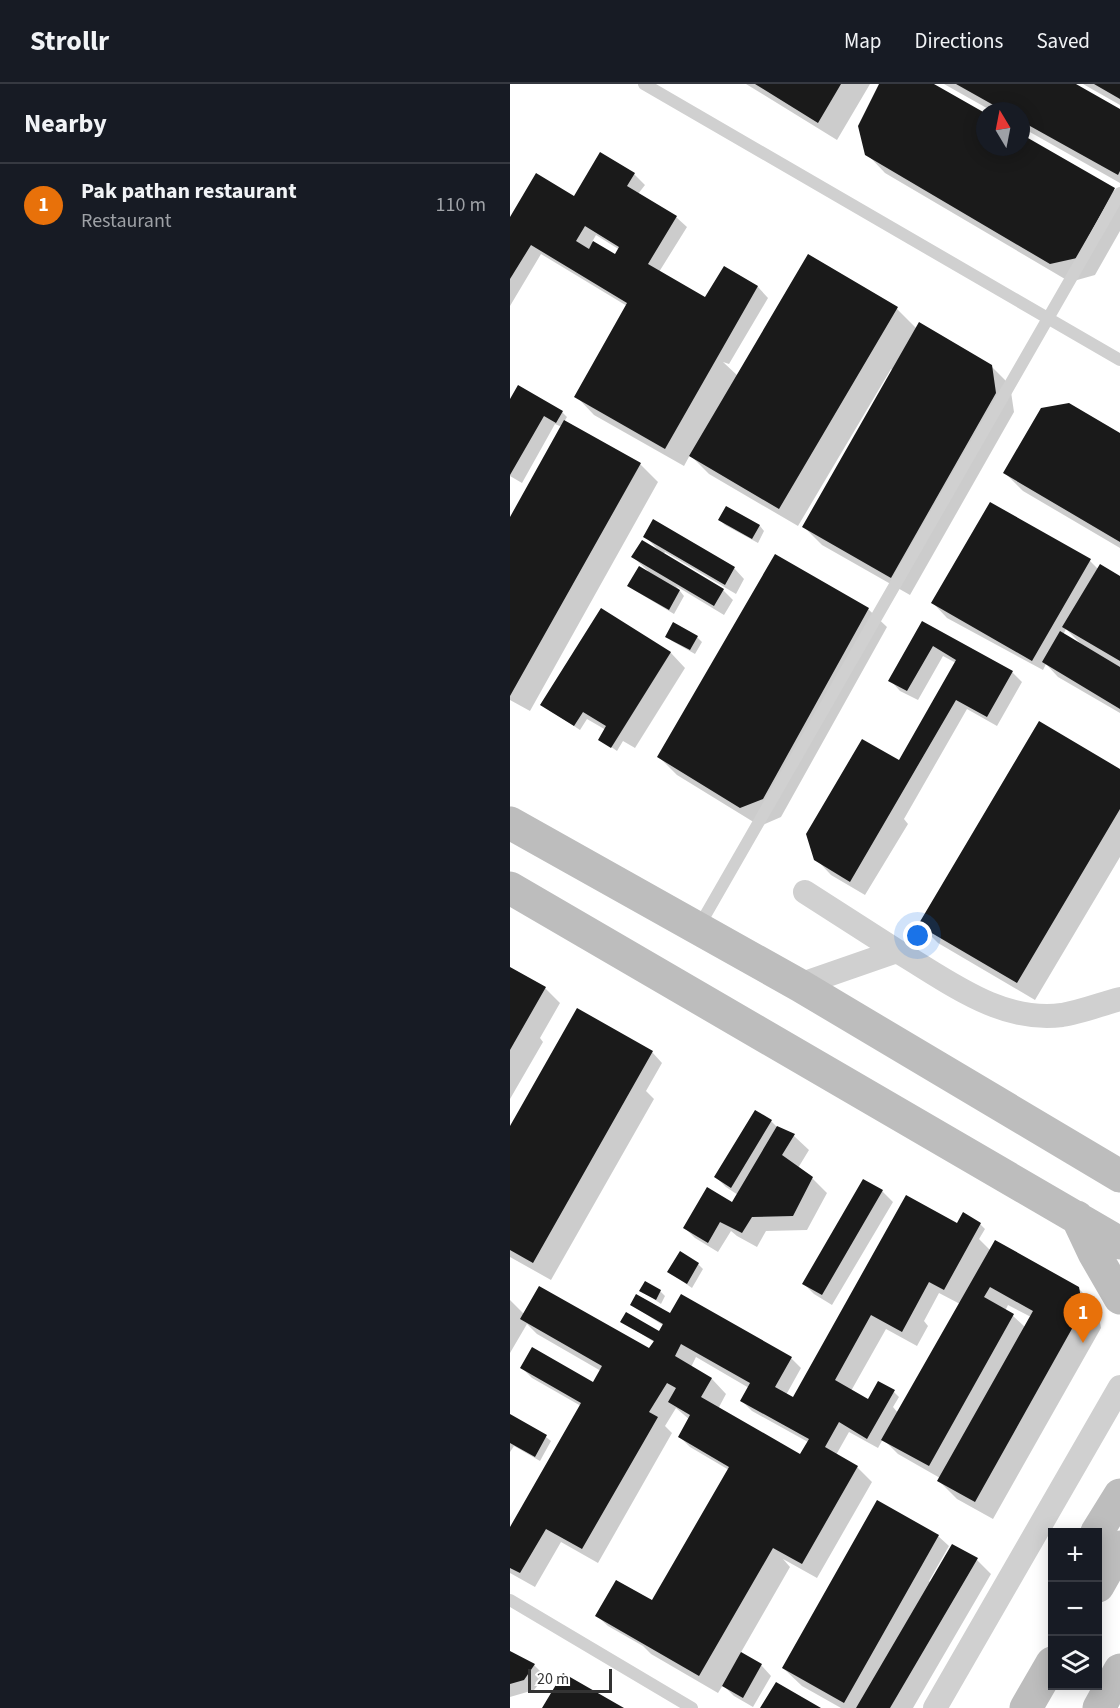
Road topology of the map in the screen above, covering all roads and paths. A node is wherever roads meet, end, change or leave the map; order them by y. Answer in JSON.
{"nodes":[{"id":1,"x":644,"y":84,"type":"edge"},
{"id":2,"x":1120,"y":193,"type":"edge"},
{"id":3,"x":1048,"y":318,"type":"junction"},
{"id":4,"x":1120,"y":360,"type":"edge"},
{"id":5,"x":510,"y":823,"type":"edge"},
{"id":6,"x":510,"y":888,"type":"edge"},
{"id":7,"x":805,"y":892,"type":"dead end"},
{"id":8,"x":698,"y":930,"type":"junction"},
{"id":9,"x":897,"y":951,"type":"junction"},
{"id":10,"x":799,"y":986,"type":"junction"},
{"id":11,"x":1120,"y":999,"type":"edge"},
{"id":12,"x":1120,"y":1176,"type":"edge"},
{"id":13,"x":1077,"y":1217,"type":"junction"},
{"id":14,"x":1120,"y":1243,"type":"edge"},
{"id":15,"x":1120,"y":1298,"type":"edge"},
{"id":16,"x":1120,"y":1387,"type":"edge"},
{"id":17,"x":1120,"y":1495,"type":"edge"},
{"id":18,"x":1100,"y":1528,"type":"edge"},
{"id":19,"x":1120,"y":1547,"type":"edge"},
{"id":20,"x":1100,"y":1582,"type":"edge"},
{"id":21,"x":510,"y":1600,"type":"edge"},
{"id":22,"x":1120,"y":1670,"type":"edge"},
{"id":23,"x":1048,"y":1671,"type":"edge"},
{"id":24,"x":692,"y":1708,"type":"edge"},
{"id":25,"x":934,"y":1708,"type":"edge"},
{"id":26,"x":1026,"y":1708,"type":"edge"},
{"id":27,"x":1099,"y":1708,"type":"edge"}],
"edges":[{"from":1,"to":3,"type":"lane"},
{"from":2,"to":3,"type":"lane"},
{"from":3,"to":4,"type":"lane"},
{"from":3,"to":8,"type":"lane"},
{"from":5,"to":8,"type":"main road"},
{"from":6,"to":13,"type":"main road"},
{"from":7,"to":9,"type":"street"},
{"from":8,"to":10,"type":"main road"},
{"from":9,"to":10,"type":"street"},
{"from":9,"to":11,"type":"street"},
{"from":10,"to":12,"type":"main road"},
{"from":13,"to":14,"type":"main road"},
{"from":13,"to":15,"type":"main road"},
{"from":16,"to":25,"type":"street"},
{"from":17,"to":18,"type":"main road"},
{"from":19,"to":20,"type":"main road"},
{"from":21,"to":24,"type":"lane"},
{"from":22,"to":27,"type":"main road"},
{"from":23,"to":26,"type":"main road"}]}
